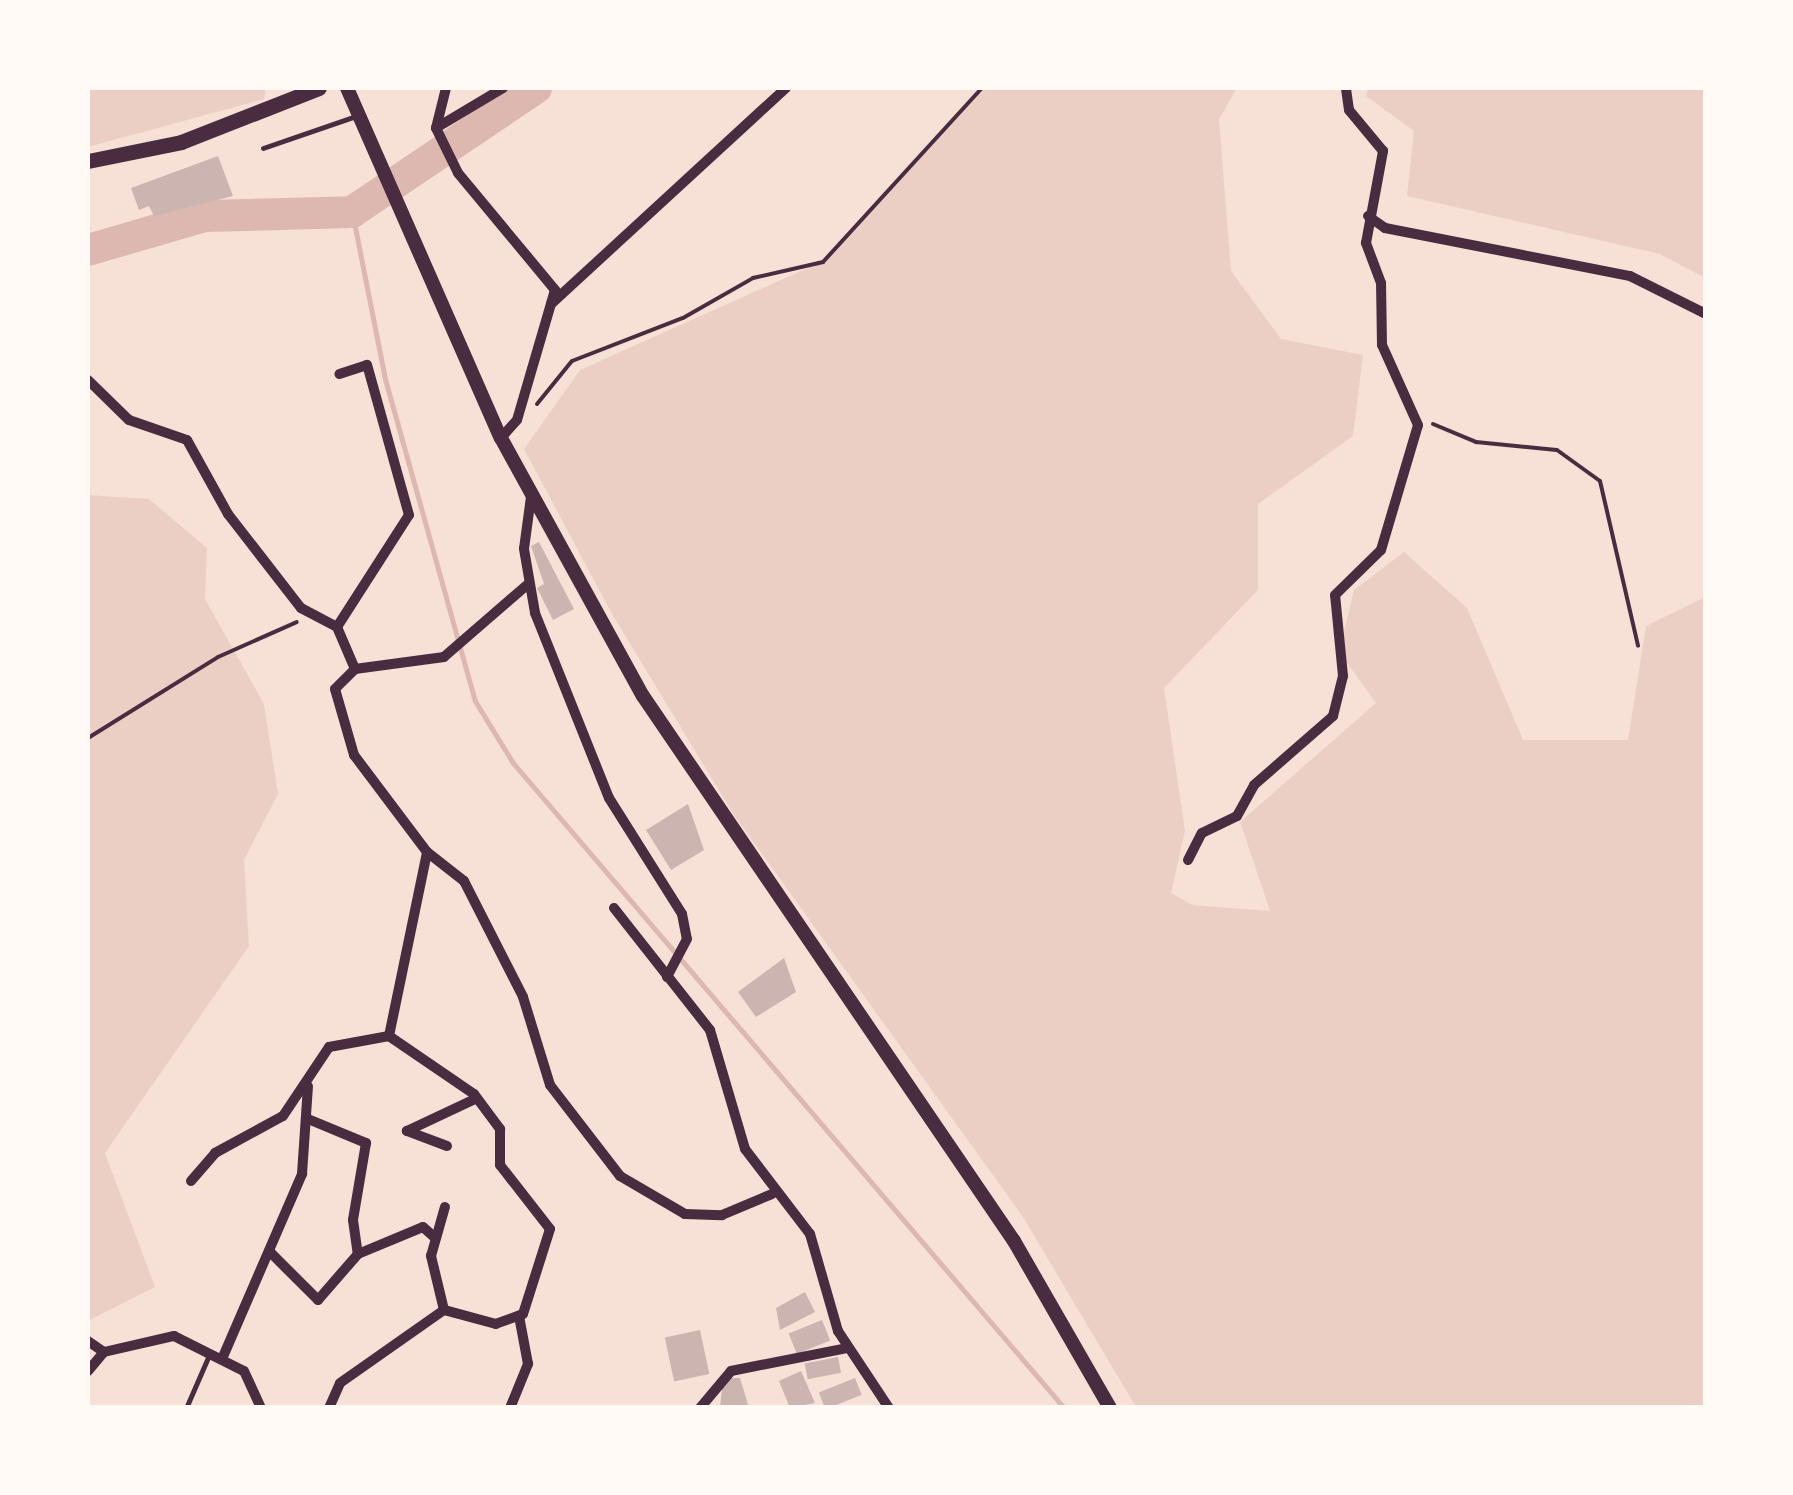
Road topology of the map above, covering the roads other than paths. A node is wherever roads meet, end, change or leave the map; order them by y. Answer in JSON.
{"nodes":[{"id":1,"x":319,"y":88,"type":"edge"},
{"id":2,"x":347,"y":88,"type":"edge"},
{"id":3,"x":446,"y":88,"type":"edge"},
{"id":4,"x":504,"y":88,"type":"edge"},
{"id":5,"x":786,"y":88,"type":"edge"},
{"id":6,"x":1346,"y":88,"type":"edge"},
{"id":7,"x":359,"y":115,"type":"junction"},
{"id":8,"x":436,"y":128,"type":"junction"},
{"id":9,"x":264,"y":148,"type":"dead end"},
{"id":10,"x":88,"y":161,"type":"edge"},
{"id":11,"x":1368,"y":216,"type":"junction"},
{"id":12,"x":551,"y":304,"type":"junction"},
{"id":13,"x":1706,"y":314,"type":"edge"},
{"id":14,"x":340,"y":374,"type":"dead end"},
{"id":15,"x":88,"y":380,"type":"edge"},
{"id":16,"x":501,"y":438,"type":"junction"},
{"id":17,"x":531,"y":497,"type":"junction"},
{"id":18,"x":526,"y":585,"type":"junction"},
{"id":19,"x":338,"y":628,"type":"junction"},
{"id":20,"x":356,"y":669,"type":"junction"},
{"id":21,"x":428,"y":852,"type":"junction"},
{"id":22,"x":1188,"y":860,"type":"dead end"},
{"id":23,"x":614,"y":908,"type":"dead end"},
{"id":24,"x":666,"y":976,"type":"junction"},
{"id":25,"x":388,"y":1036,"type":"junction"},
{"id":26,"x":308,"y":1085,"type":"junction"},
{"id":27,"x":476,"y":1098,"type":"junction"},
{"id":28,"x":308,"y":1118,"type":"junction"},
{"id":29,"x":447,"y":1146,"type":"dead end"},
{"id":30,"x":191,"y":1181,"type":"dead end"},
{"id":31,"x":772,"y":1194,"type":"junction"},
{"id":32,"x":445,"y":1207,"type":"dead end"},
{"id":33,"x":434,"y":1237,"type":"junction"},
{"id":34,"x":270,"y":1252,"type":"junction"},
{"id":35,"x":358,"y":1254,"type":"junction"},
{"id":36,"x":444,"y":1310,"type":"junction"},
{"id":37,"x":519,"y":1316,"type":"junction"},
{"id":38,"x":88,"y":1341,"type":"edge"},
{"id":39,"x":847,"y":1348,"type":"junction"},
{"id":40,"x":104,"y":1352,"type":"junction"},
{"id":41,"x":211,"y":1352,"type":"junction"},
{"id":42,"x":222,"y":1359,"type":"junction"},
{"id":43,"x":88,"y":1370,"type":"edge"},
{"id":44,"x":186,"y":1408,"type":"edge"},
{"id":45,"x":261,"y":1408,"type":"edge"},
{"id":46,"x":329,"y":1408,"type":"edge"},
{"id":47,"x":510,"y":1408,"type":"edge"},
{"id":48,"x":700,"y":1408,"type":"edge"},
{"id":49,"x":889,"y":1408,"type":"edge"},
{"id":50,"x":1110,"y":1408,"type":"edge"}],
"edges":[{"from":1,"to":10,"type":"highway"},
{"from":2,"to":7,"type":"main road"},
{"from":3,"to":8,"type":"street"},
{"from":4,"to":8,"type":"street"},
{"from":5,"to":12,"type":"street"},
{"from":6,"to":11,"type":"street"},
{"from":7,"to":9,"type":"lane"},
{"from":7,"to":16,"type":"main road"},
{"from":8,"to":12,"type":"street"},
{"from":11,"to":13,"type":"street"},
{"from":11,"to":22,"type":"street"},
{"from":12,"to":16,"type":"street"},
{"from":14,"to":19,"type":"street"},
{"from":15,"to":19,"type":"street"},
{"from":16,"to":17,"type":"main road"},
{"from":17,"to":18,"type":"street"},
{"from":17,"to":50,"type":"main road"},
{"from":18,"to":20,"type":"street"},
{"from":18,"to":24,"type":"street"},
{"from":19,"to":20,"type":"street"},
{"from":20,"to":21,"type":"street"},
{"from":21,"to":25,"type":"street"},
{"from":21,"to":31,"type":"street"},
{"from":23,"to":24,"type":"street"},
{"from":24,"to":31,"type":"street"},
{"from":25,"to":26,"type":"street"},
{"from":25,"to":27,"type":"street"},
{"from":26,"to":28,"type":"street"},
{"from":26,"to":30,"type":"street"},
{"from":27,"to":29,"type":"street"},
{"from":27,"to":37,"type":"street"},
{"from":28,"to":34,"type":"street"},
{"from":28,"to":35,"type":"street"},
{"from":31,"to":39,"type":"street"},
{"from":32,"to":33,"type":"street"},
{"from":33,"to":35,"type":"street"},
{"from":33,"to":36,"type":"street"},
{"from":34,"to":35,"type":"street"},
{"from":34,"to":42,"type":"street"},
{"from":36,"to":37,"type":"street"},
{"from":36,"to":46,"type":"street"},
{"from":37,"to":47,"type":"street"},
{"from":38,"to":40,"type":"street"},
{"from":39,"to":48,"type":"street"},
{"from":39,"to":49,"type":"street"},
{"from":40,"to":41,"type":"street"},
{"from":40,"to":43,"type":"street"},
{"from":41,"to":42,"type":"street"},
{"from":41,"to":44,"type":"lane"},
{"from":42,"to":45,"type":"street"}]}
